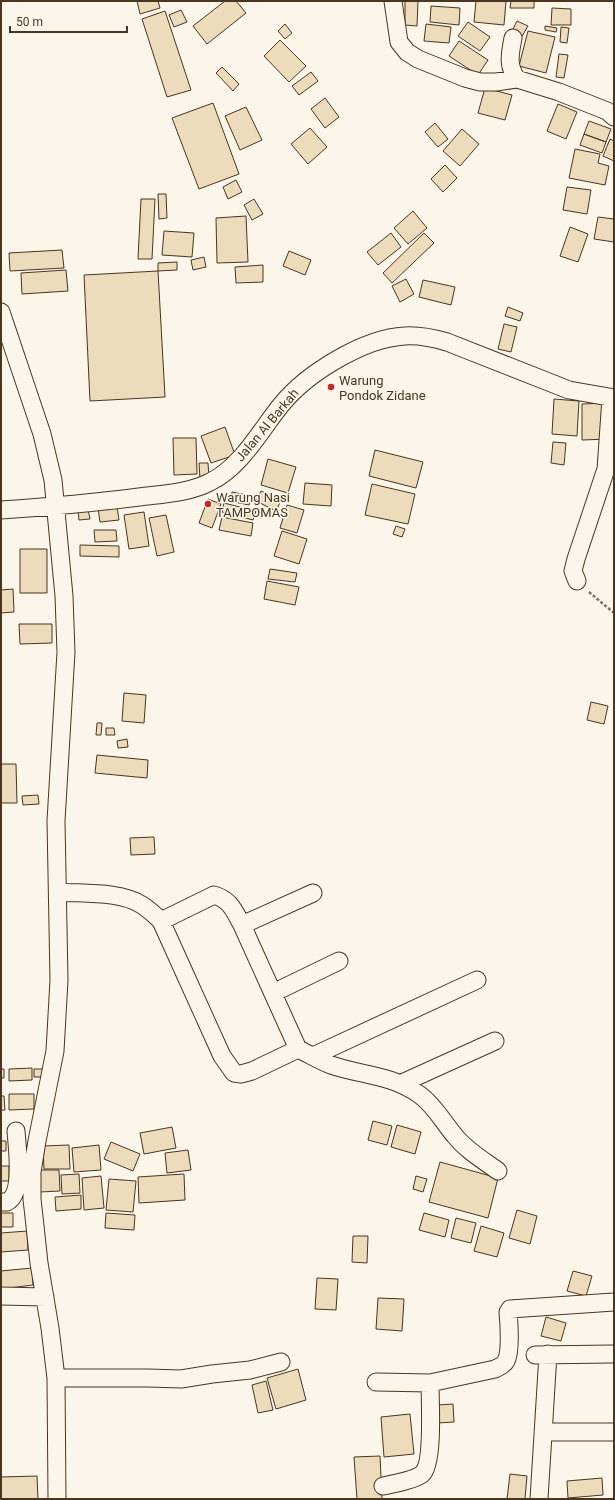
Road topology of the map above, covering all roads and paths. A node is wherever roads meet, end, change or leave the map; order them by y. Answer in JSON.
{"nodes":[{"id":1,"x":393,"y":1,"type":"edge"},
{"id":2,"x":513,"y":38,"type":"dead end"},
{"id":3,"x":517,"y":80,"type":"junction"},
{"id":4,"x":614,"y":117,"type":"edge"},
{"id":5,"x":1,"y":312,"type":"edge"},
{"id":6,"x":613,"y":398,"type":"edge"},
{"id":7,"x":56,"y":507,"type":"junction"},
{"id":8,"x":1,"y":510,"type":"edge"},
{"id":9,"x":577,"y":581,"type":"joint"},
{"id":10,"x":614,"y":613,"type":"edge"},
{"id":11,"x":58,"y":892,"type":"junction"},
{"id":12,"x":312,"y":893,"type":"dead end"},
{"id":13,"x":161,"y":921,"type":"junction"},
{"id":14,"x":242,"y":925,"type":"junction"},
{"id":15,"x":339,"y":961,"type":"dead end"},
{"id":16,"x":477,"y":980,"type":"dead end"},
{"id":17,"x":273,"y":993,"type":"junction"},
{"id":18,"x":495,"y":1041,"type":"dead end"},
{"id":19,"x":298,"y":1049,"type":"junction"},
{"id":20,"x":313,"y":1056,"type":"junction"},
{"id":21,"x":400,"y":1084,"type":"junction"},
{"id":22,"x":39,"y":1131,"type":"junction"},
{"id":23,"x":8,"y":1132,"type":"edge"},
{"id":24,"x":498,"y":1170,"type":"dead end"},
{"id":25,"x":1,"y":1202,"type":"edge"},
{"id":26,"x":1,"y":1296,"type":"edge"},
{"id":27,"x":45,"y":1297,"type":"junction"},
{"id":28,"x":614,"y":1302,"type":"edge"},
{"id":29,"x":612,"y":1354,"type":"dead end"},
{"id":30,"x":281,"y":1362,"type":"dead end"},
{"id":31,"x":56,"y":1378,"type":"junction"},
{"id":32,"x":376,"y":1382,"type":"dead end"},
{"id":33,"x":430,"y":1383,"type":"junction"},
{"id":34,"x":543,"y":1432,"type":"junction"},
{"id":35,"x":612,"y":1432,"type":"dead end"},
{"id":36,"x":383,"y":1486,"type":"dead end"},
{"id":37,"x":57,"y":1499,"type":"edge"},
{"id":38,"x":539,"y":1499,"type":"edge"}],
"edges":[{"from":1,"to":3,"type":"street"},
{"from":2,"to":3,"type":"street"},
{"from":3,"to":4,"type":"street"},
{"from":5,"to":7,"type":"street"},
{"from":6,"to":7,"type":"street","name":"Jalan Al Barkah"},
{"from":6,"to":9,"type":"street"},
{"from":7,"to":8,"type":"street","name":"Jalan Al Barkah"},
{"from":7,"to":11,"type":"street"},
{"from":9,"to":10,"type":"path"},
{"from":11,"to":13,"type":"street"},
{"from":11,"to":22,"type":"street"},
{"from":12,"to":14,"type":"street"},
{"from":13,"to":14,"type":"street"},
{"from":13,"to":19,"type":"street"},
{"from":14,"to":17,"type":"street"},
{"from":15,"to":17,"type":"street"},
{"from":16,"to":20,"type":"street"},
{"from":17,"to":19,"type":"street"},
{"from":18,"to":21,"type":"street"},
{"from":19,"to":20,"type":"street"},
{"from":20,"to":21,"type":"street"},
{"from":21,"to":24,"type":"street"},
{"from":22,"to":23,"type":"street"},
{"from":22,"to":27,"type":"street"},
{"from":23,"to":25,"type":"street"},
{"from":26,"to":27,"type":"street"},
{"from":27,"to":31,"type":"street"},
{"from":28,"to":33,"type":"street"},
{"from":29,"to":34,"type":"street"},
{"from":30,"to":31,"type":"street"},
{"from":31,"to":37,"type":"street"},
{"from":32,"to":33,"type":"street"},
{"from":33,"to":36,"type":"street"},
{"from":34,"to":35,"type":"street"},
{"from":34,"to":38,"type":"street"}]}
